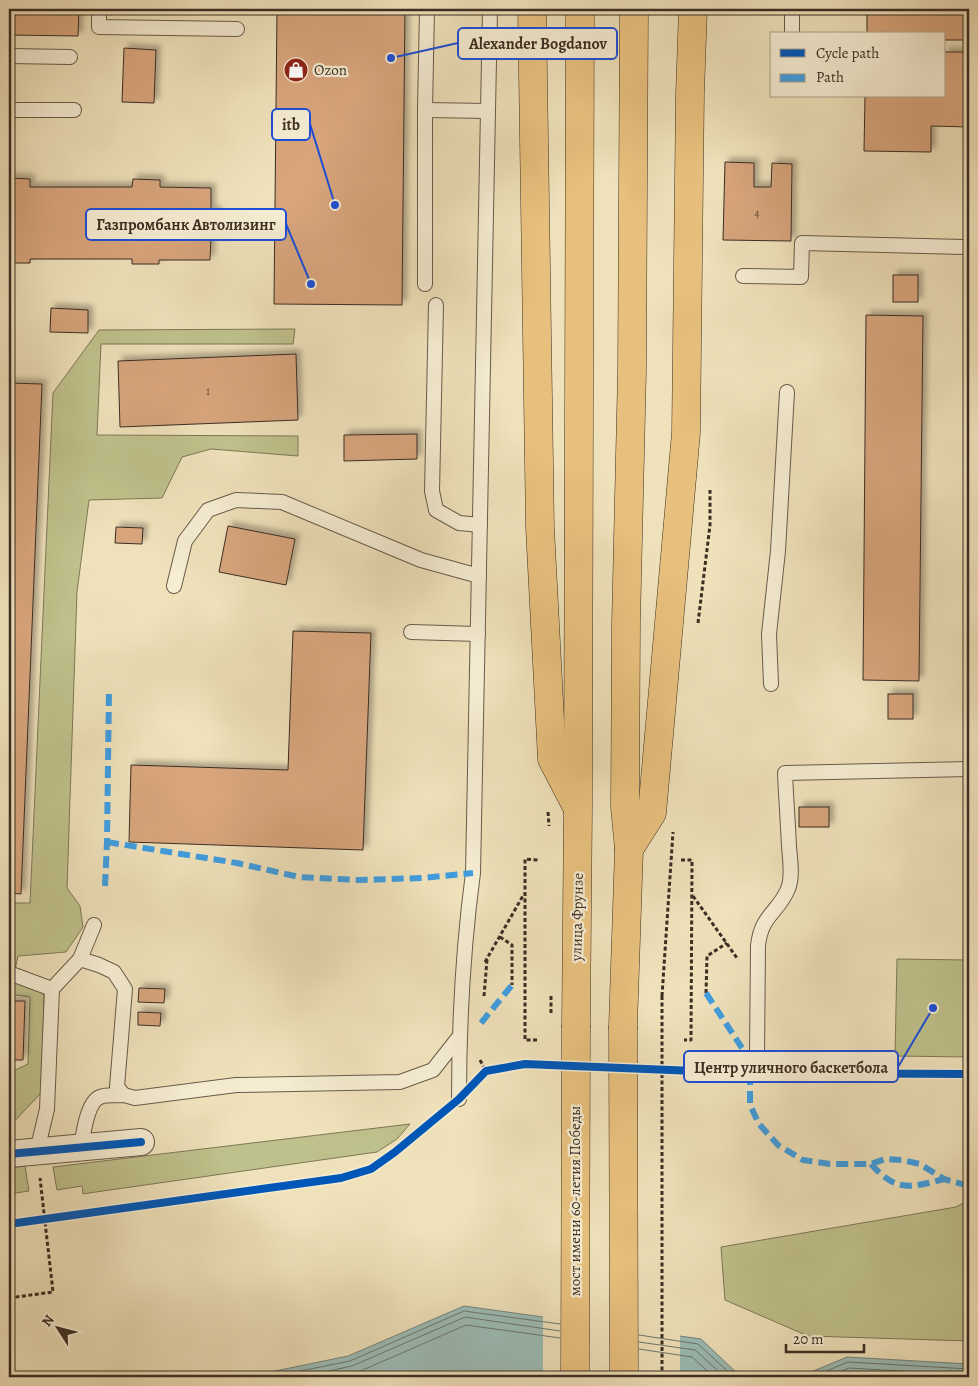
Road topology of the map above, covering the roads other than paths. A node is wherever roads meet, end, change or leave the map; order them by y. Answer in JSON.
{"nodes":[{"id":1,"x":99,"y":9,"type":"edge"},
{"id":2,"x":427,"y":9,"type":"edge"},
{"id":3,"x":490,"y":9,"type":"edge"},
{"id":4,"x":532,"y":9,"type":"edge"},
{"id":5,"x":580,"y":9,"type":"edge"},
{"id":6,"x":634,"y":9,"type":"edge"},
{"id":7,"x":693,"y":9,"type":"edge"},
{"id":8,"x":792,"y":9,"type":"edge"},
{"id":9,"x":236,"y":28,"type":"dead end"},
{"id":10,"x":792,"y":32,"type":"edge"},
{"id":11,"x":9,"y":56,"type":"edge"},
{"id":12,"x":70,"y":57,"type":"dead end"},
{"id":13,"x":9,"y":110,"type":"edge"},
{"id":14,"x":74,"y":110,"type":"dead end"},
{"id":15,"x":425,"y":110,"type":"junction"},
{"id":16,"x":488,"y":112,"type":"junction"},
{"id":17,"x":969,"y":248,"type":"edge"},
{"id":18,"x":743,"y":276,"type":"dead end"},
{"id":19,"x":425,"y":284,"type":"dead end"},
{"id":20,"x":436,"y":305,"type":"dead end"},
{"id":21,"x":787,"y":392,"type":"dead end"},
{"id":22,"x":480,"y":525,"type":"junction"},
{"id":23,"x":479,"y":576,"type":"junction"},
{"id":24,"x":174,"y":586,"type":"dead end"},
{"id":25,"x":411,"y":632,"type":"dead end"},
{"id":26,"x":478,"y":634,"type":"junction"},
{"id":27,"x":771,"y":684,"type":"dead end"},
{"id":28,"x":969,"y":769,"type":"edge"},
{"id":29,"x":578,"y":808,"type":"junction"},
{"id":30,"x":629,"y":849,"type":"junction"},
{"id":31,"x":94,"y":926,"type":"dead end"},
{"id":32,"x":80,"y":959,"type":"junction"},
{"id":33,"x":9,"y":972,"type":"edge"},
{"id":34,"x":52,"y":989,"type":"junction"},
{"id":35,"x":576,"y":1025,"type":"joint"},
{"id":36,"x":459,"y":1037,"type":"junction"},
{"id":37,"x":750,"y":1073,"type":"road end"},
{"id":38,"x":124,"y":1095,"type":"junction"},
{"id":39,"x":459,"y":1100,"type":"road end"},
{"id":40,"x":141,"y":1142,"type":"dead end"},
{"id":41,"x":80,"y":1148,"type":"junction"},
{"id":42,"x":37,"y":1151,"type":"junction"},
{"id":43,"x":9,"y":1154,"type":"edge"},
{"id":44,"x":575,"y":1377,"type":"edge"},
{"id":45,"x":624,"y":1377,"type":"edge"}],
"edges":[{"from":1,"to":9,"type":"lane"},
{"from":2,"to":15,"type":"lane"},
{"from":3,"to":16,"type":"lane"},
{"from":4,"to":29,"type":"main road"},
{"from":5,"to":29,"type":"main road","name":"улица Фрунзе"},
{"from":6,"to":30,"type":"main road"},
{"from":7,"to":30,"type":"main road"},
{"from":8,"to":10,"type":"lane"},
{"from":11,"to":12,"type":"lane"},
{"from":13,"to":14,"type":"lane"},
{"from":15,"to":16,"type":"lane"},
{"from":15,"to":19,"type":"lane"},
{"from":16,"to":22,"type":"lane"},
{"from":17,"to":18,"type":"lane"},
{"from":20,"to":22,"type":"lane"},
{"from":21,"to":27,"type":"lane"},
{"from":22,"to":23,"type":"lane"},
{"from":23,"to":24,"type":"lane"},
{"from":23,"to":26,"type":"lane"},
{"from":25,"to":26,"type":"lane"},
{"from":26,"to":36,"type":"lane"},
{"from":28,"to":37,"type":"lane"},
{"from":29,"to":35,"type":"main road","name":"улица Фрунзе"},
{"from":30,"to":45,"type":"main road","bridge":true},
{"from":31,"to":32,"type":"lane"},
{"from":32,"to":34,"type":"lane"},
{"from":32,"to":38,"type":"lane"},
{"from":33,"to":34,"type":"lane"},
{"from":34,"to":42,"type":"lane"},
{"from":35,"to":44,"type":"main road","name":"мост имени 60-летия Победы","bridge":true},
{"from":36,"to":38,"type":"lane"},
{"from":36,"to":39,"type":"lane"},
{"from":38,"to":41,"type":"lane"},
{"from":40,"to":41,"type":"street"},
{"from":41,"to":42,"type":"street"},
{"from":42,"to":43,"type":"street"}]}
